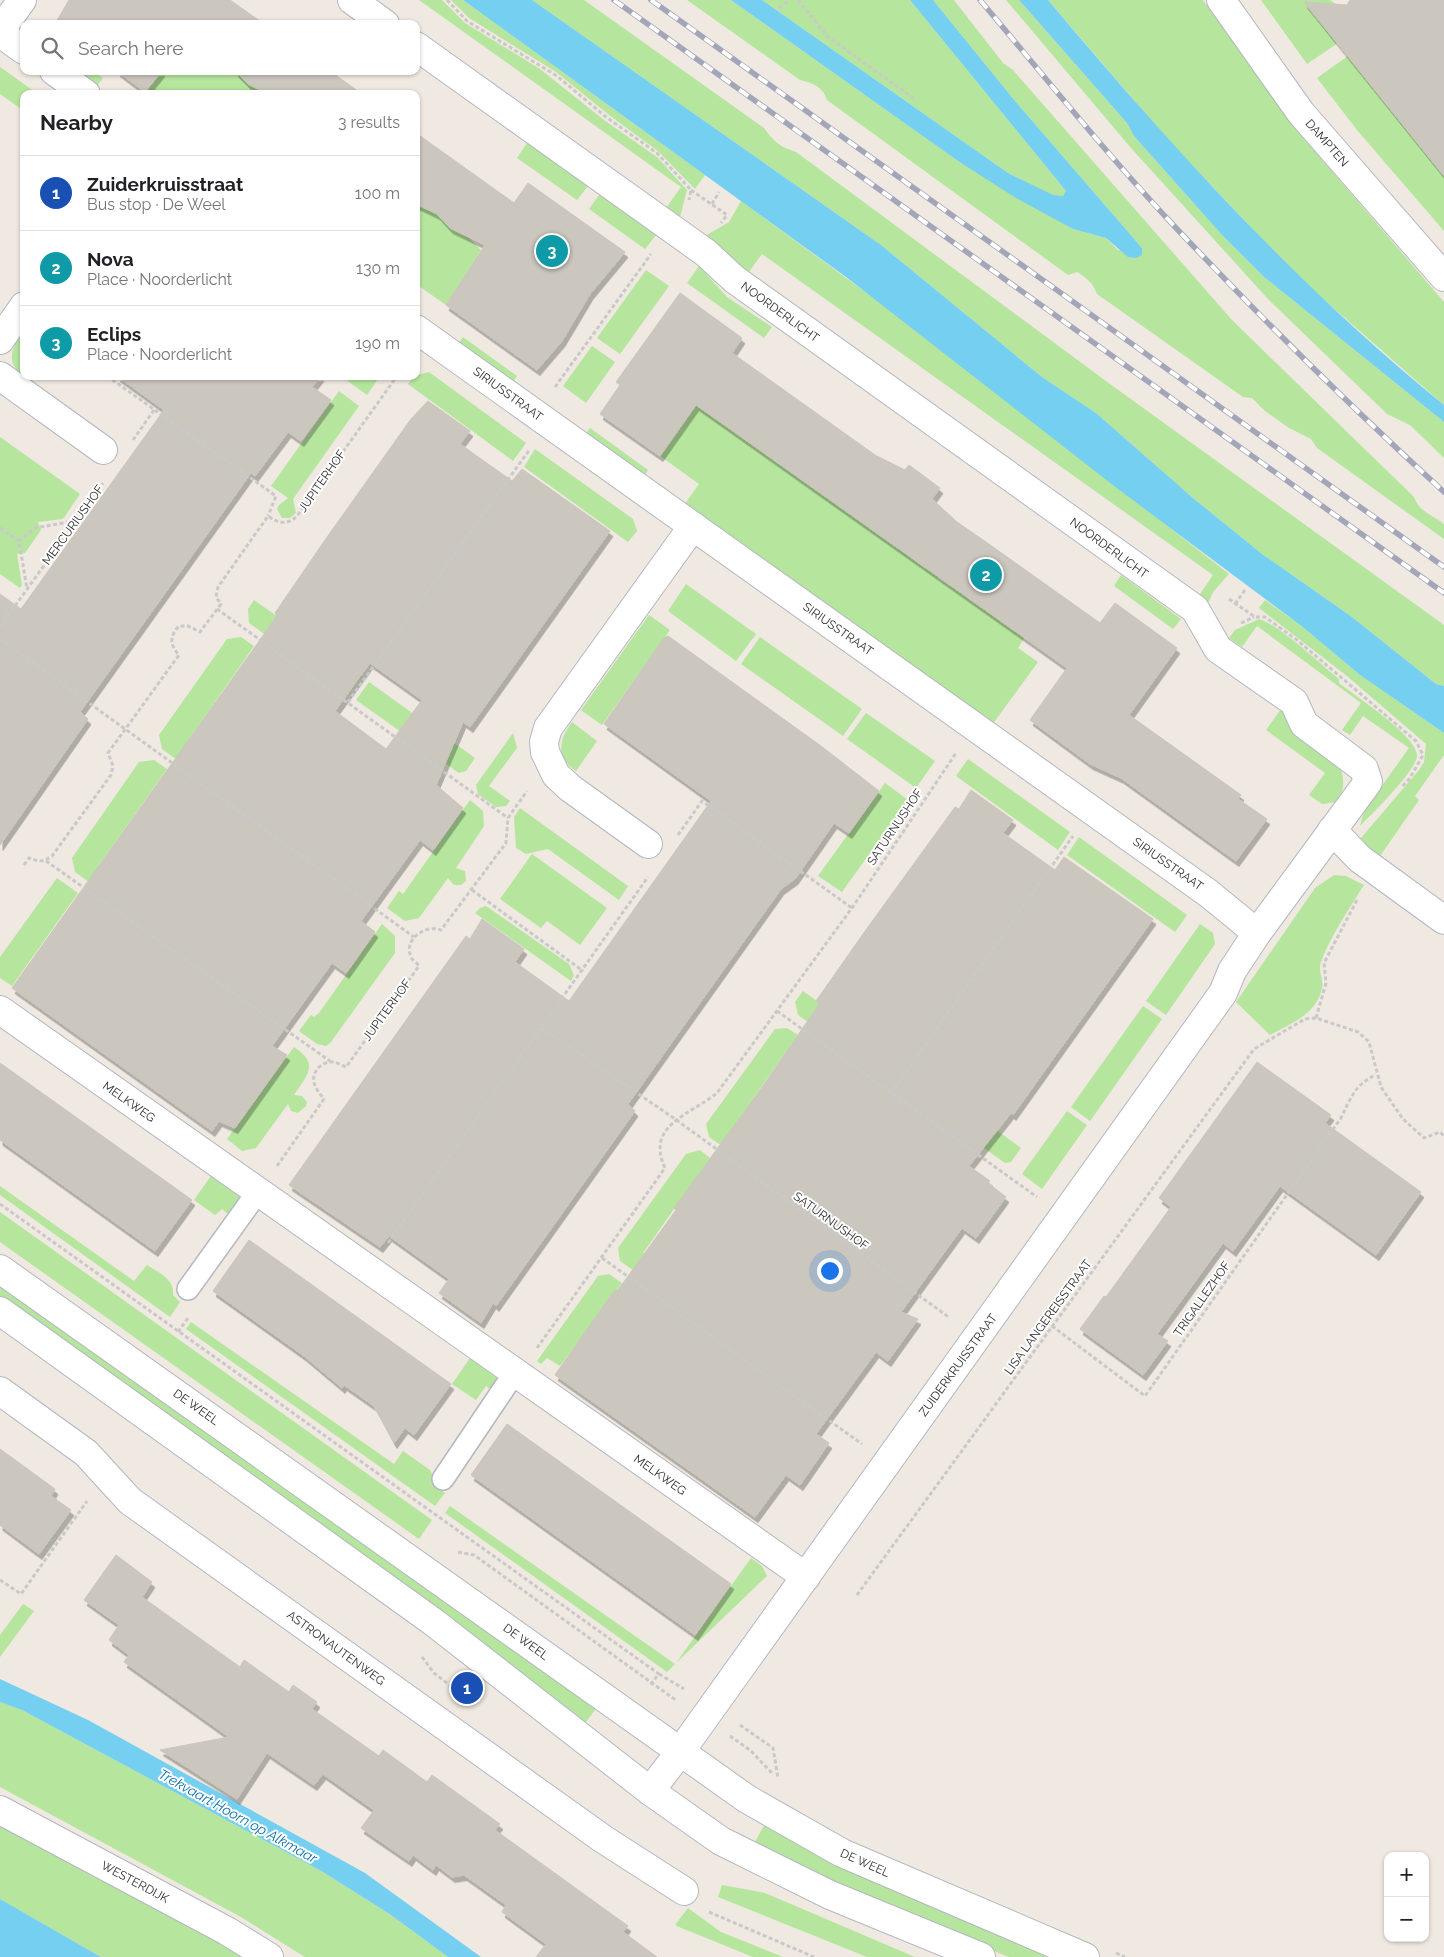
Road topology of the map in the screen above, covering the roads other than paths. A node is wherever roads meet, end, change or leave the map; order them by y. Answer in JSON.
{"nodes":[{"id":1,"x":22,"y":0,"type":"edge"},
{"id":2,"x":352,"y":0,"type":"edge"},
{"id":3,"x":1221,"y":0,"type":"edge"},
{"id":4,"x":380,"y":20,"type":"edge"},
{"id":5,"x":0,"y":32,"type":"edge"},
{"id":6,"x":20,"y":47,"type":"edge"},
{"id":7,"x":420,"y":49,"type":"edge"},
{"id":8,"x":60,"y":75,"type":"edge"},
{"id":9,"x":80,"y":90,"type":"edge"},
{"id":10,"x":1444,"y":277,"type":"edge"},
{"id":11,"x":20,"y":312,"type":"edge"},
{"id":12,"x":420,"y":332,"type":"edge"},
{"id":13,"x":0,"y":340,"type":"edge"},
{"id":14,"x":0,"y":376,"type":"edge"},
{"id":15,"x":111,"y":455,"type":"road end"},
{"id":16,"x":693,"y":526,"type":"junction"},
{"id":17,"x":1332,"y":830,"type":"junction"},
{"id":18,"x":655,"y":850,"type":"road end"},
{"id":19,"x":1444,"y":920,"type":"edge"},
{"id":20,"x":1257,"y":933,"type":"junction"},
{"id":21,"x":0,"y":1010,"type":"edge"},
{"id":22,"x":258,"y":1193,"type":"junction"},
{"id":23,"x":0,"y":1269,"type":"edge"},
{"id":24,"x":188,"y":1289,"type":"dead end"},
{"id":25,"x":0,"y":1310,"type":"edge"},
{"id":26,"x":515,"y":1372,"type":"junction"},
{"id":27,"x":0,"y":1391,"type":"edge"},
{"id":28,"x":443,"y":1478,"type":"dead end"},
{"id":29,"x":806,"y":1577,"type":"junction"},
{"id":30,"x":680,"y":1752,"type":"junction"},
{"id":31,"x":650,"y":1791,"type":"junction"},
{"id":32,"x":0,"y":1810,"type":"edge"},
{"id":33,"x":684,"y":1891,"type":"road end"},
{"id":34,"x":268,"y":1957,"type":"edge"},
{"id":35,"x":981,"y":1957,"type":"edge"},
{"id":36,"x":1085,"y":1957,"type":"edge"}],
"edges":[{"from":1,"to":5,"type":"street"},
{"from":2,"to":4,"type":"street"},
{"from":3,"to":10,"type":"street","name":"DAMPTEN"},
{"from":5,"to":6,"type":"street"},
{"from":7,"to":17,"type":"street","name":"NOORDERLICHT"},
{"from":8,"to":9,"type":"street"},
{"from":11,"to":13,"type":"street"},
{"from":12,"to":16,"type":"street","name":"SIRIUSSTRAAT"},
{"from":14,"to":15,"type":"street"},
{"from":16,"to":18,"type":"street"},
{"from":16,"to":20,"type":"street","name":"SIRIUSSTRAAT"},
{"from":17,"to":19,"type":"street"},
{"from":17,"to":20,"type":"street","name":"NOORDERLICHT"},
{"from":20,"to":29,"type":"street","name":"ZUIDERKRUISSTRAAT"},
{"from":21,"to":22,"type":"street","name":"MELKWEG"},
{"from":22,"to":24,"type":"lane"},
{"from":22,"to":26,"type":"street","name":"MELKWEG"},
{"from":23,"to":30,"type":"street","name":"DE WEEL"},
{"from":25,"to":31,"type":"street"},
{"from":26,"to":28,"type":"lane"},
{"from":26,"to":29,"type":"street","name":"MELKWEG"},
{"from":27,"to":33,"type":"street","name":"ASTRONAUTENWEG"},
{"from":29,"to":30,"type":"street","name":"ZUIDERKRUISSTRAAT"},
{"from":30,"to":31,"type":"street","name":"ZUIDERKRUISSTRAAT"},
{"from":30,"to":36,"type":"street","name":"DE WEEL"},
{"from":31,"to":35,"type":"street"},
{"from":32,"to":34,"type":"street","name":"WESTERDIJK"}]}
